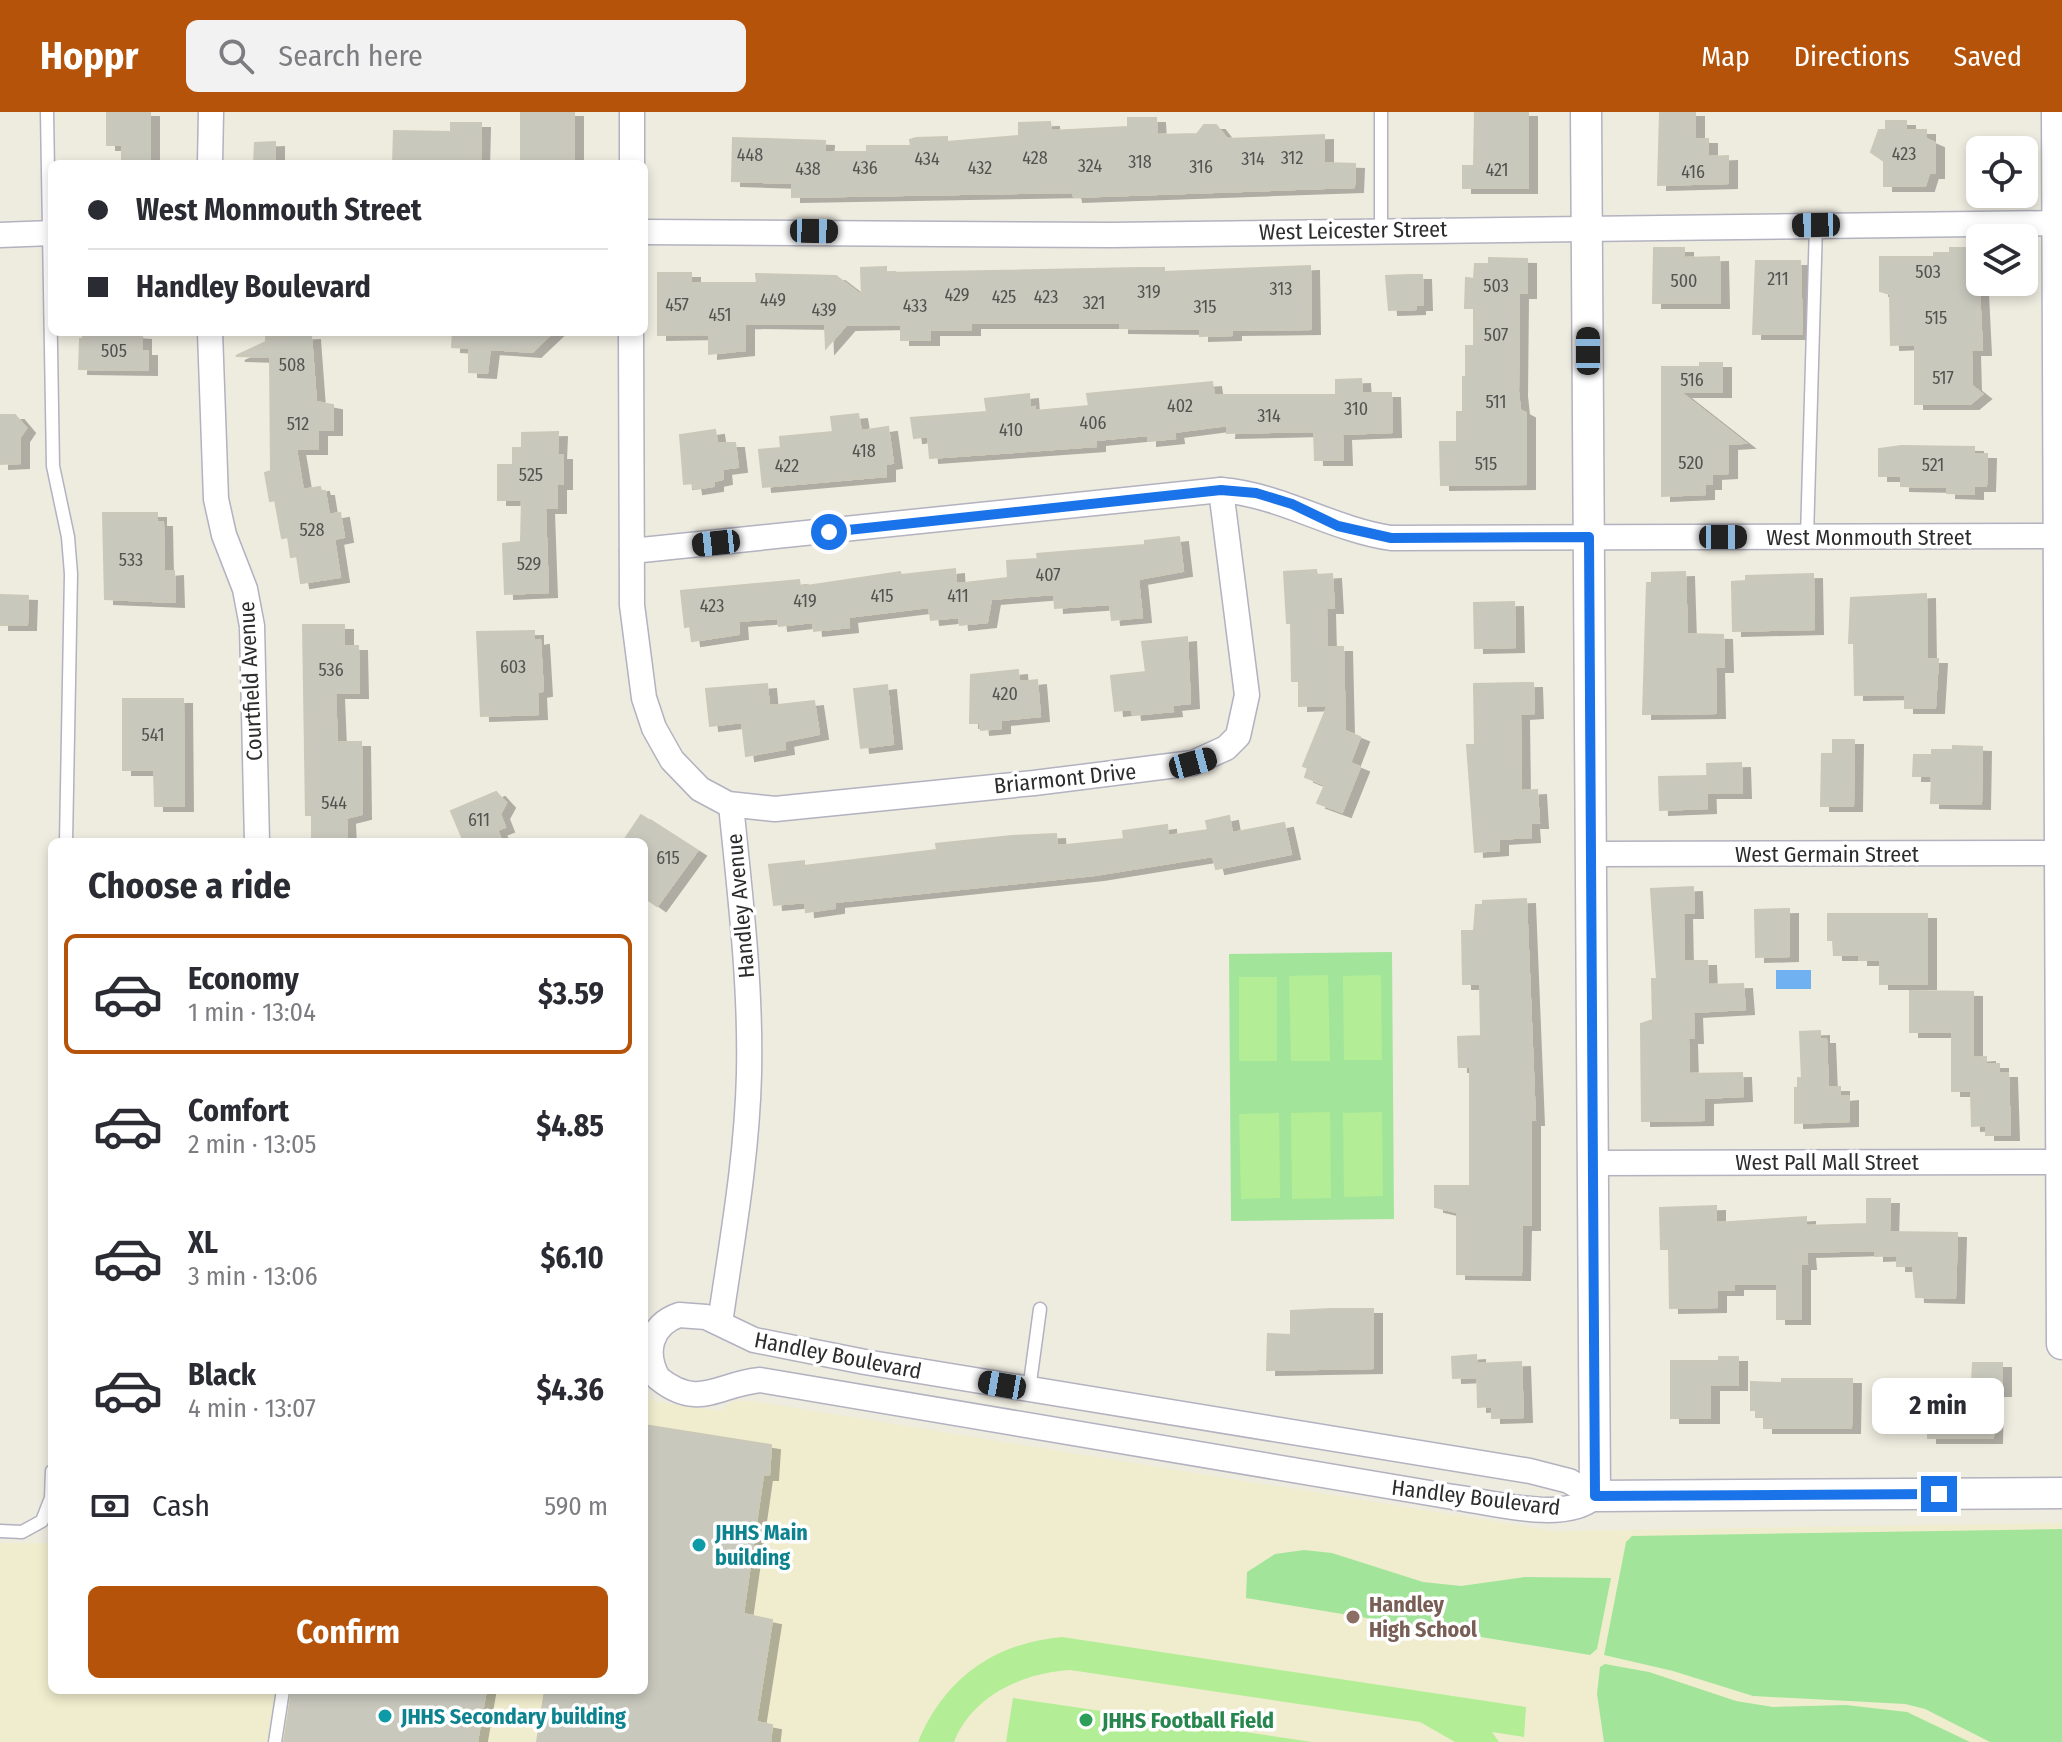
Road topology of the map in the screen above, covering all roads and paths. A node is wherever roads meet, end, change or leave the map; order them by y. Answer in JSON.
{"nodes":[{"id":1,"x":47,"y":112,"type":"edge"},
{"id":2,"x":211,"y":112,"type":"edge"},
{"id":3,"x":632,"y":112,"type":"edge"},
{"id":4,"x":1381,"y":112,"type":"edge"},
{"id":5,"x":1586,"y":112,"type":"edge"},
{"id":6,"x":2057,"y":112,"type":"edge"},
{"id":7,"x":48,"y":160,"type":"edge"},
{"id":8,"x":210,"y":160,"type":"edge"},
{"id":9,"x":632,"y":160,"type":"edge"},
{"id":10,"x":2060,"y":224,"type":"edge"},
{"id":11,"x":1816,"y":225,"type":"junction"},
{"id":12,"x":1587,"y":227,"type":"junction"},
{"id":13,"x":1381,"y":230,"type":"junction"},
{"id":14,"x":648,"y":232,"type":"edge"},
{"id":15,"x":48,"y":234,"type":"edge"},
{"id":16,"x":0,"y":235,"type":"edge"},
{"id":17,"x":51,"y":336,"type":"edge"},
{"id":18,"x":210,"y":336,"type":"edge"},
{"id":19,"x":631,"y":336,"type":"edge"},
{"id":20,"x":1221,"y":490,"type":"junction"},
{"id":21,"x":2060,"y":536,"type":"edge"},
{"id":22,"x":1589,"y":537,"type":"junction"},
{"id":23,"x":1807,"y":537,"type":"junction"},
{"id":24,"x":632,"y":551,"type":"junction"},
{"id":25,"x":731,"y":805,"type":"junction"},
{"id":26,"x":66,"y":838,"type":"edge"},
{"id":27,"x":257,"y":838,"type":"edge"},
{"id":28,"x":2061,"y":853,"type":"edge"},
{"id":29,"x":1592,"y":854,"type":"junction"},
{"id":30,"x":2062,"y":1162,"type":"edge"},
{"id":31,"x":1592,"y":1163,"type":"junction"},
{"id":32,"x":1040,"y":1309,"type":"dead end"},
{"id":33,"x":720,"y":1323,"type":"junction"},
{"id":34,"x":2062,"y":1344,"type":"edge"},
{"id":35,"x":648,"y":1346,"type":"edge"},
{"id":36,"x":648,"y":1352,"type":"edge"},
{"id":37,"x":1034,"y":1391,"type":"junction"},
{"id":38,"x":1033,"y":1428,"type":"junction"},
{"id":39,"x":1300,"y":1434,"type":"junction"},
{"id":40,"x":1295,"y":1470,"type":"junction"},
{"id":41,"x":2062,"y":1493,"type":"edge"},
{"id":42,"x":1595,"y":1496,"type":"junction"},
{"id":43,"x":48,"y":1506,"type":"edge"},
{"id":44,"x":0,"y":1531,"type":"edge"},
{"id":45,"x":282,"y":1694,"type":"edge"},
{"id":46,"x":275,"y":1742,"type":"edge"}],
"edges":[{"from":1,"to":7,"type":"lane"},
{"from":2,"to":8,"type":"street"},
{"from":3,"to":9,"type":"street"},
{"from":4,"to":13,"type":"lane"},
{"from":5,"to":12,"type":"street"},
{"from":6,"to":10,"type":"street"},
{"from":10,"to":11,"type":"street","name":"West Leicester Street"},
{"from":10,"to":21,"type":"street"},
{"from":11,"to":12,"type":"street","name":"West Leicester Street"},
{"from":11,"to":23,"type":"lane"},
{"from":12,"to":13,"type":"street","name":"West Leicester Street"},
{"from":12,"to":22,"type":"street"},
{"from":13,"to":14,"type":"street","name":"West Leicester Street"},
{"from":15,"to":16,"type":"street"},
{"from":17,"to":26,"type":"lane"},
{"from":18,"to":27,"type":"street","name":"Courtfield Avenue"},
{"from":19,"to":24,"type":"street","name":"Handley Avenue"},
{"from":20,"to":22,"type":"street","name":"West Monmouth Street"},
{"from":20,"to":24,"type":"street","name":"West Monmouth Street"},
{"from":20,"to":25,"type":"street","name":"Briarmont Drive"},
{"from":21,"to":23,"type":"street","name":"West Monmouth Street"},
{"from":21,"to":28,"type":"street"},
{"from":22,"to":23,"type":"street","name":"West Monmouth Street"},
{"from":22,"to":29,"type":"street"},
{"from":24,"to":25,"type":"street","name":"Handley Avenue"},
{"from":25,"to":33,"type":"street","name":"Handley Avenue"},
{"from":28,"to":29,"type":"street","name":"West Germain Street"},
{"from":28,"to":30,"type":"street"},
{"from":29,"to":31,"type":"street"},
{"from":30,"to":31,"type":"street","name":"West Pall Mall Street"},
{"from":30,"to":34,"type":"street"},
{"from":31,"to":42,"type":"street"},
{"from":32,"to":37,"type":"lane"},
{"from":33,"to":35,"type":"street","name":"Handley Boulevard"},
{"from":33,"to":37,"type":"street","name":"Handley Boulevard"},
{"from":36,"to":38,"type":"street","name":"Handley Boulevard"},
{"from":37,"to":38,"type":"street"},
{"from":37,"to":39,"type":"street","name":"Handley Boulevard"},
{"from":38,"to":40,"type":"street","name":"Handley Boulevard"},
{"from":39,"to":40,"type":"street"},
{"from":39,"to":42,"type":"street","name":"Handley Boulevard"},
{"from":40,"to":42,"type":"street","name":"Handley Boulevard"},
{"from":41,"to":42,"type":"street","name":"Handley Boulevard"},
{"from":43,"to":44,"type":"lane"},
{"from":45,"to":46,"type":"lane"}]}
